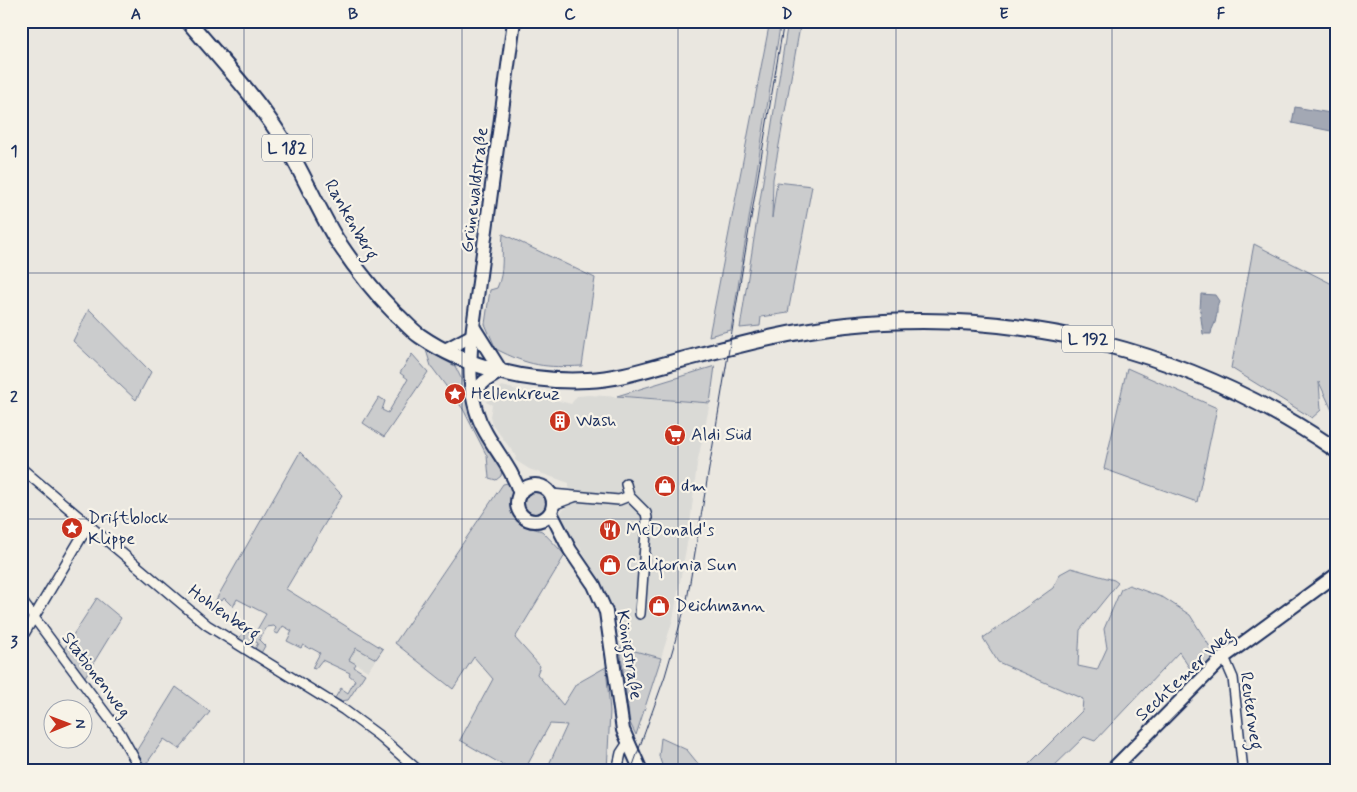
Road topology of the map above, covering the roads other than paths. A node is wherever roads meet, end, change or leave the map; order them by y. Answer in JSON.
{"nodes":[{"id":1,"x":188,"y":21,"type":"edge"},
{"id":2,"x":514,"y":21,"type":"edge"},
{"id":3,"x":473,"y":331,"type":"junction"},
{"id":4,"x":445,"y":350,"type":"junction"},
{"id":5,"x":471,"y":364,"type":"junction"},
{"id":6,"x":501,"y":371,"type":"junction"},
{"id":7,"x":472,"y":393,"type":"junction"},
{"id":8,"x":1336,"y":450,"type":"edge"},
{"id":9,"x":21,"y":468,"type":"edge"},
{"id":10,"x":626,"y":484,"type":"dead end"},
{"id":11,"x":525,"y":490,"type":"junction"},
{"id":12,"x":629,"y":496,"type":"junction"},
{"id":13,"x":552,"y":504,"type":"junction"},
{"id":14,"x":539,"y":521,"type":"junction"},
{"id":15,"x":88,"y":526,"type":"junction"},
{"id":16,"x":570,"y":550,"type":"junction"},
{"id":17,"x":1336,"y":575,"type":"edge"},
{"id":18,"x":21,"y":600,"type":"edge"},
{"id":19,"x":640,"y":614,"type":"dead end"},
{"id":20,"x":34,"y":619,"type":"junction"},
{"id":21,"x":21,"y":640,"type":"edge"},
{"id":22,"x":1224,"y":657,"type":"junction"},
{"id":23,"x":627,"y":744,"type":"junction"},
{"id":24,"x":141,"y":771,"type":"edge"},
{"id":25,"x":419,"y":771,"type":"edge"},
{"id":26,"x":617,"y":771,"type":"edge"},
{"id":27,"x":641,"y":771,"type":"edge"},
{"id":28,"x":1110,"y":771,"type":"edge"},
{"id":29,"x":1243,"y":771,"type":"edge"}],
"edges":[{"from":1,"to":4,"type":"main road","name":"Rankenberg","number":"L 182"},
{"from":2,"to":3,"type":"street","name":"Grünewaldstraße"},
{"from":3,"to":4,"type":"street"},
{"from":3,"to":5,"type":"street","name":"Grünewaldstraße"},
{"from":3,"to":6,"type":"street"},
{"from":4,"to":5,"type":"main road","name":"Rankenberg","number":"L 182"},
{"from":5,"to":6,"type":"main road","number":"L 192"},
{"from":5,"to":7,"type":"street","name":"Königstraße"},
{"from":6,"to":7,"type":"street"},
{"from":6,"to":8,"type":"main road","number":"L 192"},
{"from":7,"to":11,"type":"street","name":"Königstraße"},
{"from":9,"to":15,"type":"street","name":"Hohlenberg"},
{"from":10,"to":12,"type":"street"},
{"from":11,"to":13,"type":"street"},
{"from":11,"to":14,"type":"street","name":"Königstraße"},
{"from":12,"to":13,"type":"street"},
{"from":12,"to":19,"type":"street"},
{"from":13,"to":14,"type":"street"},
{"from":13,"to":16,"type":"street","name":"Königstraße"},
{"from":14,"to":16,"type":"street","name":"Königstraße"},
{"from":15,"to":20,"type":"street"},
{"from":15,"to":25,"type":"street","name":"Hohlenberg"},
{"from":16,"to":23,"type":"street","name":"Königstraße"},
{"from":17,"to":22,"type":"street","name":"Sechtemer Weg"},
{"from":18,"to":20,"type":"street","name":"Stationenweg"},
{"from":20,"to":21,"type":"street"},
{"from":20,"to":24,"type":"street","name":"Stationenweg"},
{"from":22,"to":28,"type":"street","name":"Sechtemer Weg"},
{"from":22,"to":29,"type":"street","name":"Reuterweg"},
{"from":23,"to":26,"type":"street"},
{"from":23,"to":27,"type":"street","name":"Königstraße"}]}
